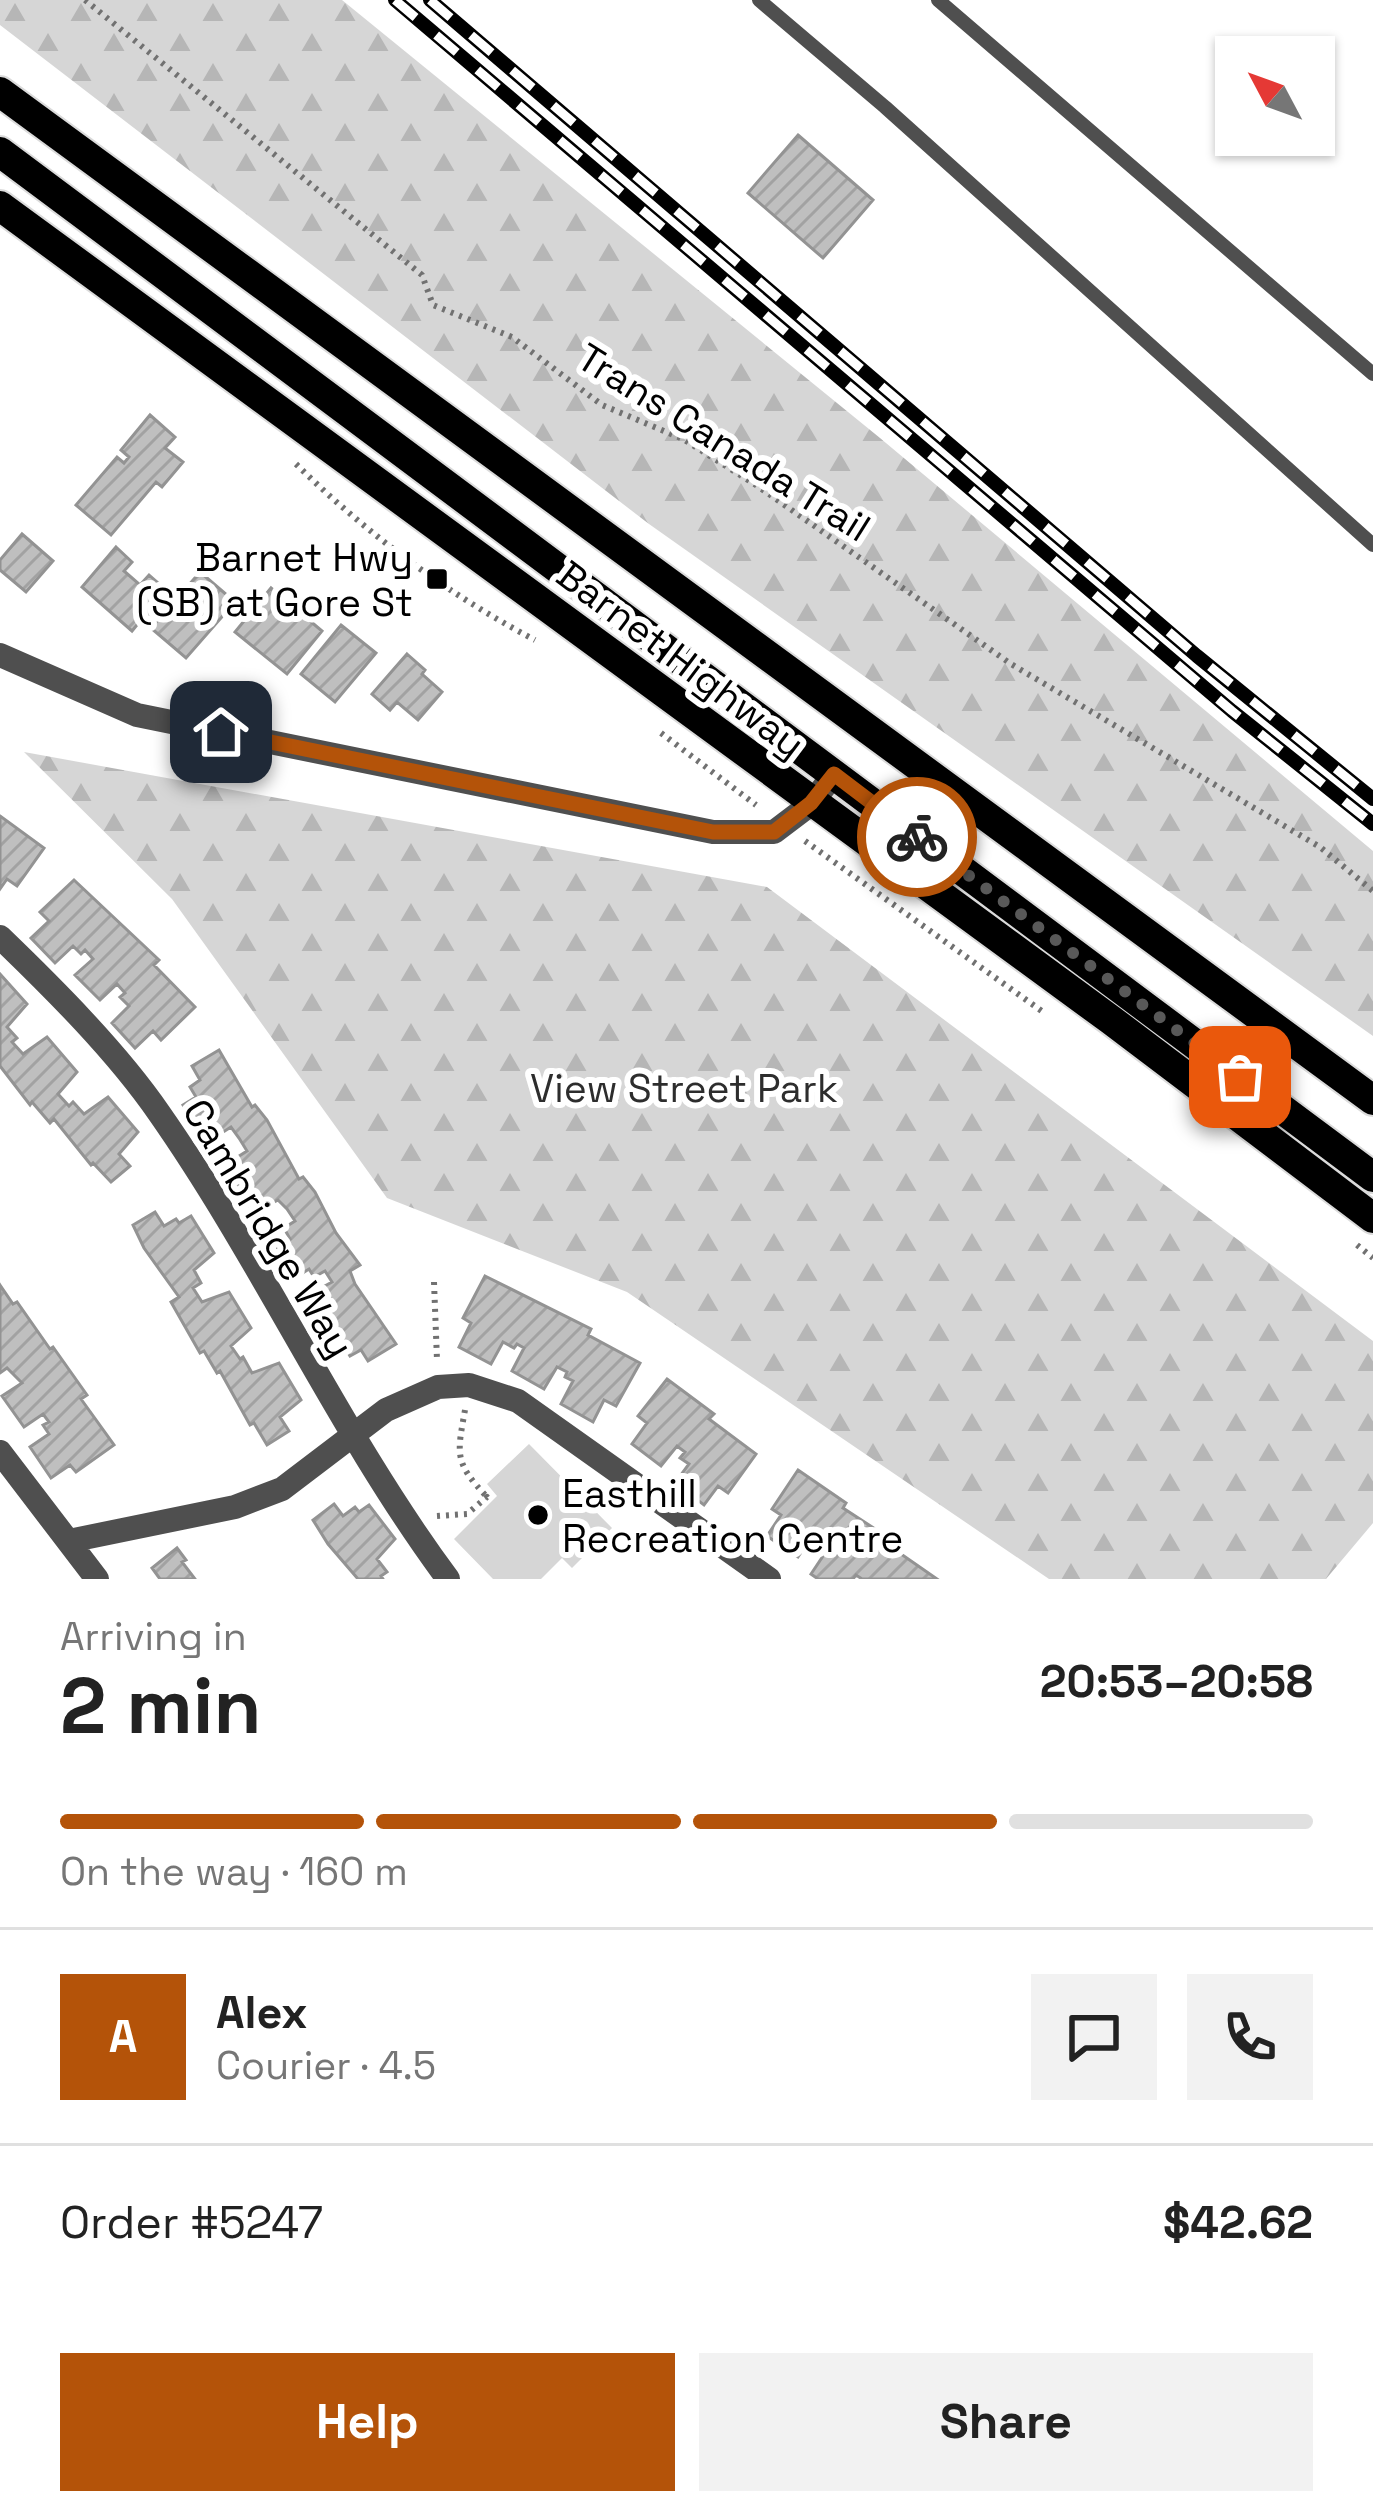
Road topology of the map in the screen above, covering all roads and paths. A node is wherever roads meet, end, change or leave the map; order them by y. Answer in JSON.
{"nodes":[{"id":1,"x":85,"y":0,"type":"edge"},
{"id":2,"x":759,"y":0,"type":"edge"},
{"id":3,"x":938,"y":0,"type":"edge"},
{"id":4,"x":0,"y":92,"type":"edge"},
{"id":5,"x":0,"y":152,"type":"edge"},
{"id":6,"x":0,"y":206,"type":"edge"},
{"id":7,"x":1373,"y":374,"type":"edge"},
{"id":8,"x":283,"y":452,"type":"dead end"},
{"id":9,"x":1373,"y":545,"type":"edge"},
{"id":10,"x":537,"y":641,"type":"dead end"},
{"id":11,"x":0,"y":655,"type":"edge"},
{"id":12,"x":647,"y":721,"type":"dead end"},
{"id":13,"x":834,"y":774,"type":"junction"},
{"id":14,"x":739,"y":793,"type":"dead end"},
{"id":15,"x":811,"y":803,"type":"junction"},
{"id":16,"x":821,"y":854,"type":"dead end"},
{"id":17,"x":1373,"y":891,"type":"edge"},
{"id":18,"x":0,"y":937,"type":"edge"},
{"id":19,"x":1043,"y":1012,"type":"dead end"},
{"id":20,"x":1373,"y":1100,"type":"edge"},
{"id":21,"x":1373,"y":1177,"type":"edge"},
{"id":22,"x":1373,"y":1218,"type":"edge"},
{"id":23,"x":1349,"y":1240,"type":"dead end"},
{"id":24,"x":1373,"y":1258,"type":"edge"},
{"id":25,"x":434,"y":1282,"type":"dead end"},
{"id":26,"x":469,"y":1385,"type":"junction"},
{"id":27,"x":438,"y":1387,"type":"junction"},
{"id":28,"x":351,"y":1437,"type":"junction"},
{"id":29,"x":0,"y":1452,"type":"edge"},
{"id":30,"x":404,"y":1519,"type":"junction"},
{"id":31,"x":69,"y":1541,"type":"junction"},
{"id":32,"x":97,"y":1579,"type":"edge"},
{"id":33,"x":448,"y":1579,"type":"edge"},
{"id":34,"x":769,"y":1579,"type":"edge"}],
"edges":[{"from":1,"to":17,"type":"path","name":"Trans Canada Trail"},
{"from":2,"to":9,"type":"lane"},
{"from":3,"to":7,"type":"lane"},
{"from":4,"to":20,"type":"main road","name":"Barnet Highway"},
{"from":5,"to":13,"type":"main road"},
{"from":6,"to":15,"type":"main road","name":"Barnet Highway"},
{"from":8,"to":10,"type":"path"},
{"from":11,"to":15,"type":"street"},
{"from":12,"to":14,"type":"path"},
{"from":13,"to":15,"type":"street"},
{"from":13,"to":21,"type":"main road"},
{"from":15,"to":22,"type":"main road","name":"Barnet Highway"},
{"from":16,"to":19,"type":"path"},
{"from":18,"to":28,"type":"street","name":"Cambridge Way"},
{"from":23,"to":24,"type":"path"},
{"from":25,"to":27,"type":"path"},
{"from":26,"to":27,"type":"street"},
{"from":26,"to":30,"type":"path"},
{"from":26,"to":34,"type":"street"},
{"from":27,"to":28,"type":"street"},
{"from":28,"to":30,"type":"street","name":"Cambridge Way"},
{"from":28,"to":31,"type":"street"},
{"from":29,"to":31,"type":"street"},
{"from":30,"to":33,"type":"street","name":"Cambridge Way"},
{"from":31,"to":32,"type":"street"}]}
